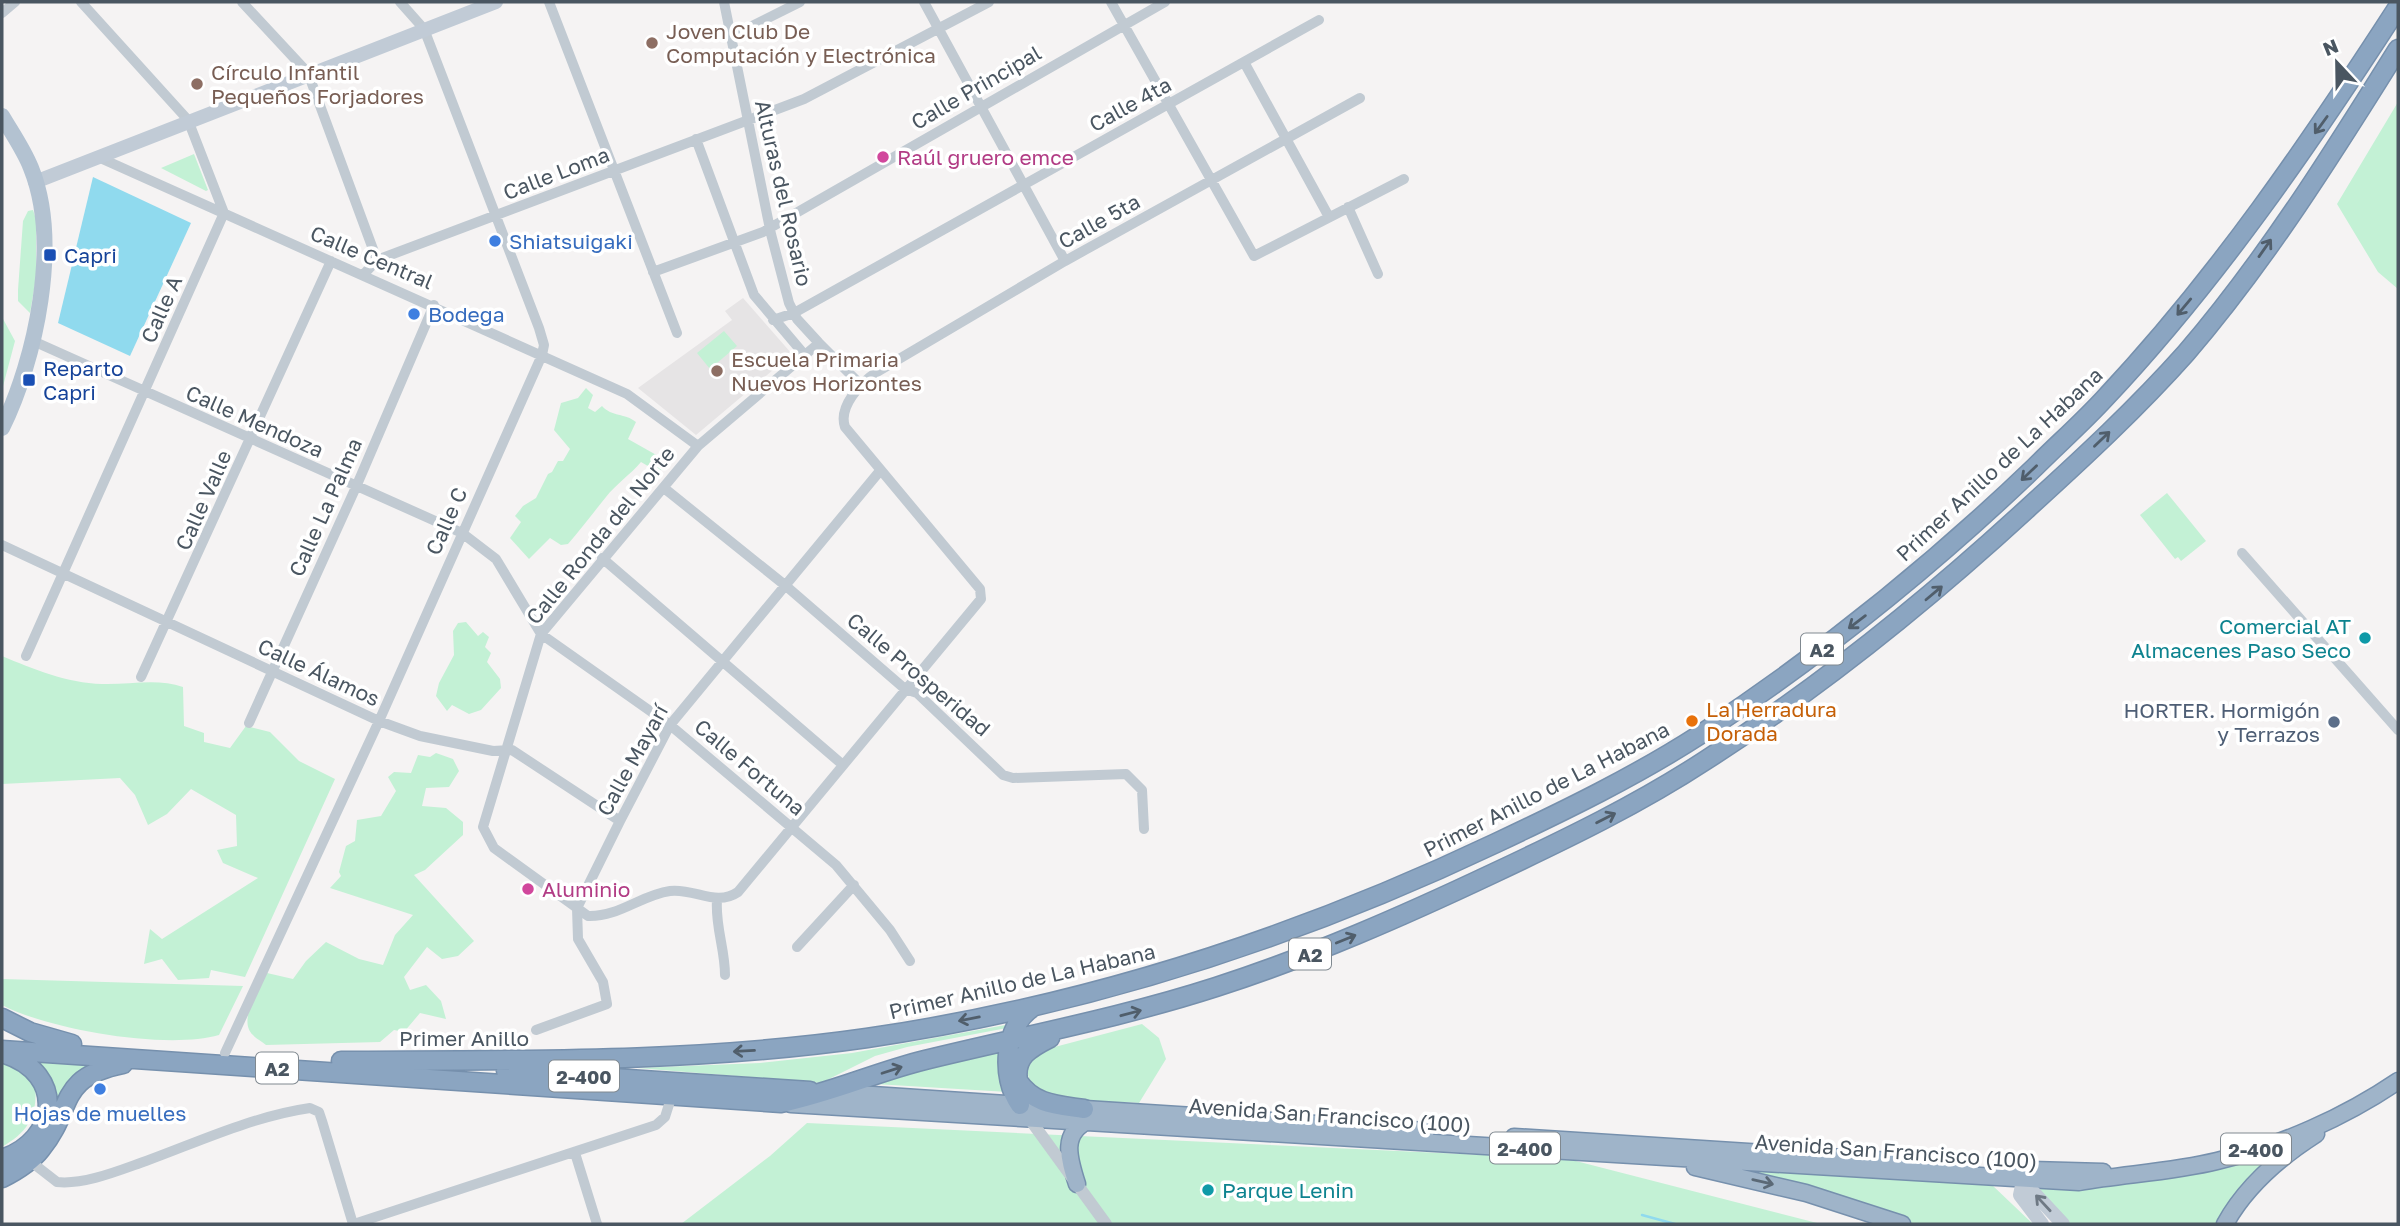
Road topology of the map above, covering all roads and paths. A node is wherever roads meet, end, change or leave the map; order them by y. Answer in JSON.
{"nodes":[{"id":1,"x":15,"y":2,"type":"edge"},
{"id":2,"x":81,"y":2,"type":"edge"},
{"id":3,"x":242,"y":2,"type":"edge"},
{"id":4,"x":400,"y":2,"type":"edge"},
{"id":5,"x":496,"y":2,"type":"edge"},
{"id":6,"x":549,"y":2,"type":"edge"},
{"id":7,"x":724,"y":2,"type":"edge"},
{"id":8,"x":800,"y":2,"type":"edge"},
{"id":9,"x":924,"y":2,"type":"edge"},
{"id":10,"x":989,"y":2,"type":"edge"},
{"id":11,"x":1111,"y":2,"type":"edge"},
{"id":12,"x":1165,"y":2,"type":"edge"},
{"id":13,"x":2398,"y":7,"type":"edge"},
{"id":14,"x":2,"y":13,"type":"edge"},
{"id":15,"x":1319,"y":20,"type":"dead end"},
{"id":16,"x":1124,"y":24,"type":"junction"},
{"id":17,"x":938,"y":28,"type":"junction"},
{"id":18,"x":424,"y":29,"type":"junction"},
{"id":19,"x":730,"y":37,"type":"junction"},
{"id":20,"x":2398,"y":49,"type":"edge"},
{"id":21,"x":1244,"y":62,"type":"junction"},
{"id":22,"x":308,"y":73,"type":"junction"},
{"id":23,"x":1360,"y":98,"type":"dead end"},
{"id":24,"x":1169,"y":104,"type":"junction"},
{"id":25,"x":982,"y":107,"type":"junction"},
{"id":26,"x":2,"y":116,"type":"edge"},
{"id":27,"x":747,"y":119,"type":"junction"},
{"id":28,"x":188,"y":120,"type":"junction"},
{"id":29,"x":696,"y":139,"type":"junction"},
{"id":30,"x":1288,"y":139,"type":"junction"},
{"id":31,"x":98,"y":157,"type":"junction"},
{"id":32,"x":613,"y":171,"type":"junction"},
{"id":33,"x":1404,"y":179,"type":"dead end"},
{"id":34,"x":1212,"y":181,"type":"junction"},
{"id":35,"x":35,"y":182,"type":"junction"},
{"id":36,"x":1024,"y":184,"type":"junction"},
{"id":37,"x":1348,"y":207,"type":"junction"},
{"id":38,"x":224,"y":214,"type":"junction"},
{"id":39,"x":495,"y":217,"type":"junction"},
{"id":40,"x":1329,"y":217,"type":"junction"},
{"id":41,"x":770,"y":226,"type":"junction"},
{"id":42,"x":734,"y":244,"type":"junction"},
{"id":43,"x":377,"y":260,"type":"junction"},
{"id":44,"x":331,"y":261,"type":"junction"},
{"id":45,"x":1065,"y":261,"type":"junction"},
{"id":46,"x":653,"y":272,"type":"junction"},
{"id":47,"x":364,"y":274,"type":"junction"},
{"id":48,"x":1378,"y":274,"type":"dead end"},
{"id":49,"x":434,"y":305,"type":"junction"},
{"id":50,"x":794,"y":313,"type":"junction"},
{"id":51,"x":774,"y":320,"type":"junction"},
{"id":52,"x":677,"y":333,"type":"dead end"},
{"id":53,"x":33,"y":341,"type":"junction"},
{"id":54,"x":818,"y":343,"type":"junction"},
{"id":55,"x":803,"y":353,"type":"junction"},
{"id":56,"x":542,"y":355,"type":"junction"},
{"id":57,"x":861,"y":385,"type":"junction"},
{"id":58,"x":146,"y":392,"type":"junction"},
{"id":59,"x":2,"y":428,"type":"edge"},
{"id":60,"x":251,"y":440,"type":"junction"},
{"id":61,"x":698,"y":446,"type":"junction"},
{"id":62,"x":880,"y":472,"type":"junction"},
{"id":63,"x":356,"y":488,"type":"junction"},
{"id":64,"x":664,"y":488,"type":"junction"},
{"id":65,"x":461,"y":533,"type":"junction"},
{"id":66,"x":2,"y":545,"type":"edge"},
{"id":67,"x":2242,"y":553,"type":"dead end"},
{"id":68,"x":602,"y":558,"type":"junction"},
{"id":69,"x":64,"y":574,"type":"junction"},
{"id":70,"x":786,"y":586,"type":"junction"},
{"id":71,"x":169,"y":622,"type":"junction"},
{"id":72,"x":541,"y":634,"type":"junction"},
{"id":73,"x":26,"y":656,"type":"dead end"},
{"id":74,"x":720,"y":661,"type":"junction"},
{"id":75,"x":273,"y":671,"type":"junction"},
{"id":76,"x":141,"y":677,"type":"dead end"},
{"id":77,"x":905,"y":690,"type":"junction"},
{"id":78,"x":379,"y":721,"type":"junction"},
{"id":79,"x":249,"y":723,"type":"dead end"},
{"id":80,"x":670,"y":725,"type":"junction"},
{"id":81,"x":2398,"y":730,"type":"edge"},
{"id":82,"x":506,"y":749,"type":"junction"},
{"id":83,"x":843,"y":765,"type":"junction"},
{"id":84,"x":620,"y":821,"type":"junction"},
{"id":85,"x":793,"y":828,"type":"junction"},
{"id":86,"x":1144,"y":828,"type":"dead end"},
{"id":87,"x":854,"y":885,"type":"junction"},
{"id":88,"x":717,"y":900,"type":"junction"},
{"id":89,"x":577,"y":908,"type":"junction"},
{"id":90,"x":797,"y":947,"type":"dead end"},
{"id":91,"x":910,"y":961,"type":"dead end"},
{"id":92,"x":725,"y":975,"type":"dead end"},
{"id":93,"x":1036,"y":1005,"type":"junction"},
{"id":94,"x":2,"y":1018,"type":"edge"},
{"id":95,"x":536,"y":1030,"type":"dead end"},
{"id":96,"x":1065,"y":1030,"type":"junction"},
{"id":97,"x":2,"y":1038,"type":"edge"},
{"id":98,"x":1013,"y":1041,"type":"junction"},
{"id":99,"x":72,"y":1044,"type":"junction"},
{"id":100,"x":2,"y":1051,"type":"edge"},
{"id":101,"x":225,"y":1053,"type":"junction"},
{"id":102,"x":587,"y":1059,"type":"joint"},
{"id":103,"x":144,"y":1060,"type":"junction"},
{"id":104,"x":341,"y":1061,"type":"junction"},
{"id":105,"x":1018,"y":1081,"type":"junction"},
{"id":106,"x":2398,"y":1081,"type":"edge"},
{"id":107,"x":828,"y":1092,"type":"junction"},
{"id":108,"x":672,"y":1095,"type":"junction"},
{"id":109,"x":2377,"y":1095,"type":"junction"},
{"id":110,"x":781,"y":1103,"type":"junction"},
{"id":111,"x":1023,"y":1111,"type":"junction"},
{"id":112,"x":1087,"y":1114,"type":"junction"},
{"id":113,"x":575,"y":1153,"type":"junction"},
{"id":114,"x":1648,"y":1157,"type":"junction"},
{"id":115,"x":2,"y":1159,"type":"edge"},
{"id":116,"x":30,"y":1161,"type":"junction"},
{"id":117,"x":2028,"y":1175,"type":"junction"},
{"id":118,"x":2,"y":1178,"type":"edge"},
{"id":119,"x":1077,"y":1184,"type":"junction"},
{"id":120,"x":354,"y":1224,"type":"edge"},
{"id":121,"x":597,"y":1224,"type":"edge"},
{"id":122,"x":1106,"y":1224,"type":"edge"},
{"id":123,"x":1902,"y":1224,"type":"edge"},
{"id":124,"x":2042,"y":1224,"type":"edge"},
{"id":125,"x":2063,"y":1224,"type":"edge"},
{"id":126,"x":2225,"y":1224,"type":"edge"}],
"edges":[{"from":1,"to":14,"type":"street"},
{"from":2,"to":28,"type":"street"},
{"from":3,"to":22,"type":"street"},
{"from":4,"to":18,"type":"street"},
{"from":5,"to":18,"type":"main road"},
{"from":6,"to":32,"type":"street"},
{"from":7,"to":19,"type":"street","name":"Alturas del Rosario"},
{"from":8,"to":19,"type":"street"},
{"from":9,"to":17,"type":"street"},
{"from":10,"to":17,"type":"street","name":"Calle Loma"},
{"from":11,"to":16,"type":"street"},
{"from":12,"to":16,"type":"street","name":"Calle Principal"},
{"from":13,"to":93,"type":"highway","name":"Primer Anillo de La Habana","number":"A2","one_way":true},
{"from":15,"to":21,"type":"street","name":"Calle 4ta"},
{"from":16,"to":24,"type":"street"},
{"from":16,"to":25,"type":"street","name":"Calle Principal"},
{"from":17,"to":25,"type":"street"},
{"from":17,"to":27,"type":"street","name":"Calle Loma"},
{"from":18,"to":22,"type":"main road"},
{"from":18,"to":39,"type":"street"},
{"from":19,"to":27,"type":"street","name":"Alturas del Rosario"},
{"from":96,"to":20,"type":"highway","number":"A2","one_way":true},
{"from":21,"to":24,"type":"street","name":"Calle 4ta"},
{"from":21,"to":30,"type":"street"},
{"from":22,"to":28,"type":"main road"},
{"from":22,"to":43,"type":"street"},
{"from":23,"to":30,"type":"street","name":"Calle 5ta"},
{"from":24,"to":34,"type":"street"},
{"from":24,"to":36,"type":"street","name":"Calle 4ta"},
{"from":25,"to":36,"type":"street"},
{"from":25,"to":41,"type":"street","name":"Calle Principal"},
{"from":26,"to":35,"type":"main road"},
{"from":27,"to":29,"type":"street","name":"Calle Loma"},
{"from":27,"to":41,"type":"street","name":"Alturas del Rosario"},
{"from":28,"to":31,"type":"main road"},
{"from":28,"to":38,"type":"street"},
{"from":29,"to":32,"type":"street","name":"Calle Loma"},
{"from":29,"to":42,"type":"street"},
{"from":30,"to":34,"type":"street","name":"Calle 5ta"},
{"from":30,"to":40,"type":"street"},
{"from":31,"to":35,"type":"main road"},
{"from":31,"to":38,"type":"street","name":"Calle Central"},
{"from":32,"to":39,"type":"street","name":"Calle Loma"},
{"from":32,"to":46,"type":"street"},
{"from":33,"to":37,"type":"street"},
{"from":34,"to":40,"type":"street"},
{"from":34,"to":45,"type":"street","name":"Calle 5ta"},
{"from":35,"to":53,"type":"main road"},
{"from":36,"to":45,"type":"street"},
{"from":36,"to":50,"type":"street","name":"Calle 4ta"},
{"from":37,"to":40,"type":"street"},
{"from":37,"to":48,"type":"street"},
{"from":38,"to":44,"type":"street","name":"Calle Central"},
{"from":38,"to":58,"type":"street","name":"Calle A"},
{"from":39,"to":43,"type":"street","name":"Calle Loma"},
{"from":39,"to":56,"type":"street"},
{"from":41,"to":42,"type":"street","name":"Calle Principal"},
{"from":41,"to":50,"type":"street","name":"Alturas del Rosario"},
{"from":42,"to":46,"type":"street","name":"Calle Principal"},
{"from":42,"to":51,"type":"street"},
{"from":43,"to":47,"type":"street"},
{"from":44,"to":47,"type":"street","name":"Calle Central"},
{"from":44,"to":60,"type":"street","name":"Calle Valle"},
{"from":45,"to":57,"type":"street","name":"Calle 5ta"},
{"from":46,"to":52,"type":"street"},
{"from":47,"to":49,"type":"street","name":"Calle Central"},
{"from":49,"to":56,"type":"street","name":"Calle Central"},
{"from":49,"to":63,"type":"street","name":"Calle La Palma"},
{"from":50,"to":51,"type":"street","name":"Calle 4ta"},
{"from":50,"to":54,"type":"street","name":"Alturas del Rosario"},
{"from":51,"to":55,"type":"street"},
{"from":53,"to":58,"type":"street","name":"Calle Mendoza"},
{"from":53,"to":59,"type":"main road"},
{"from":54,"to":55,"type":"street","name":"Calle Ronda del Norte"},
{"from":54,"to":57,"type":"street","name":"Alturas del Rosario"},
{"from":55,"to":61,"type":"street","name":"Calle Ronda del Norte"},
{"from":56,"to":61,"type":"street","name":"Calle Central"},
{"from":56,"to":65,"type":"street","name":"Calle C"},
{"from":57,"to":62,"type":"street"},
{"from":58,"to":60,"type":"street","name":"Calle Mendoza"},
{"from":58,"to":69,"type":"street","name":"Calle A"},
{"from":60,"to":63,"type":"street","name":"Calle Mendoza"},
{"from":60,"to":71,"type":"street","name":"Calle Valle"},
{"from":61,"to":64,"type":"street","name":"Calle Ronda del Norte"},
{"from":62,"to":70,"type":"street","name":"Calle Mayarí"},
{"from":62,"to":77,"type":"street"},
{"from":63,"to":65,"type":"street","name":"Calle Mendoza"},
{"from":63,"to":75,"type":"street","name":"Calle La Palma"},
{"from":64,"to":68,"type":"street","name":"Calle Ronda del Norte"},
{"from":64,"to":70,"type":"street","name":"Calle Prosperidad"},
{"from":65,"to":72,"type":"street","name":"Calle Fortuna"},
{"from":65,"to":78,"type":"street","name":"Calle C"},
{"from":66,"to":69,"type":"street","name":"Calle Álamos"},
{"from":67,"to":81,"type":"street"},
{"from":68,"to":72,"type":"street","name":"Calle Ronda del Norte"},
{"from":68,"to":74,"type":"street"},
{"from":69,"to":71,"type":"street","name":"Calle Álamos"},
{"from":69,"to":73,"type":"street","name":"Calle A"},
{"from":70,"to":74,"type":"street","name":"Calle Mayarí"},
{"from":70,"to":77,"type":"street","name":"Calle Prosperidad"},
{"from":71,"to":75,"type":"street","name":"Calle Álamos"},
{"from":71,"to":76,"type":"street","name":"Calle Valle"},
{"from":72,"to":80,"type":"street","name":"Calle Fortuna"},
{"from":72,"to":82,"type":"street","name":"Calle Ronda del Norte"},
{"from":74,"to":80,"type":"street","name":"Calle Mayarí"},
{"from":74,"to":83,"type":"street"},
{"from":75,"to":78,"type":"street","name":"Calle Álamos"},
{"from":75,"to":79,"type":"street","name":"Calle La Palma"},
{"from":77,"to":83,"type":"street"},
{"from":77,"to":86,"type":"street","name":"Calle Prosperidad"},
{"from":78,"to":82,"type":"street","name":"Calle Álamos"},
{"from":78,"to":101,"type":"street","name":"Calle C"},
{"from":80,"to":84,"type":"street","name":"Calle Mayarí"},
{"from":80,"to":85,"type":"street","name":"Calle Fortuna"},
{"from":82,"to":84,"type":"street","name":"Calle Álamos"},
{"from":82,"to":89,"type":"street","name":"Calle Ronda del Norte"},
{"from":83,"to":85,"type":"street"},
{"from":84,"to":89,"type":"street","name":"Calle Mayarí"},
{"from":85,"to":87,"type":"street","name":"Calle Fortuna"},
{"from":85,"to":88,"type":"street"},
{"from":87,"to":90,"type":"street"},
{"from":87,"to":91,"type":"street","name":"Calle Fortuna"},
{"from":88,"to":89,"type":"street"},
{"from":88,"to":92,"type":"street"},
{"from":89,"to":95,"type":"street"},
{"from":93,"to":98,"type":"highway"},
{"from":93,"to":102,"type":"highway","name":"Primer Anillo de La Habana","number":"A2","one_way":true},
{"from":94,"to":99,"type":"highway"},
{"from":96,"to":98,"type":"highway","number":"A2"},
{"from":96,"to":105,"type":"highway"},
{"from":97,"to":99,"type":"highway","number":"A2"},
{"from":107,"to":98,"type":"highway","number":"A2","one_way":true},
{"from":98,"to":111,"type":"highway"},
{"from":99,"to":101,"type":"highway","number":"A2"},
{"from":100,"to":103,"type":"highway","number":"A2"},
{"from":100,"to":115,"type":"highway"},
{"from":101,"to":104,"type":"highway","number":"A2"},
{"from":102,"to":104,"type":"highway","name":"Primer Anillo","number":"A2"},
{"from":103,"to":108,"type":"highway","number":"A2"},
{"from":103,"to":116,"type":"highway"},
{"from":104,"to":107,"type":"highway","number":"2-400"},
{"from":105,"to":111,"type":"highway"},
{"from":105,"to":112,"type":"highway"},
{"from":106,"to":109,"type":"highway","name":"Avenida San Francisco (100)","number":"2-400"},
{"from":107,"to":110,"type":"highway","number":"A2"},
{"from":107,"to":111,"type":"highway","name":"Avenida San Francisco (100)","number":"2-400"},
{"from":108,"to":110,"type":"highway","number":"A2"},
{"from":108,"to":113,"type":"street"},
{"from":109,"to":117,"type":"highway","name":"Avenida San Francisco (100)","number":"2-400"},
{"from":109,"to":126,"type":"highway"},
{"from":110,"to":111,"type":"highway","name":"Avenida San Francisco (100)","number":"2-400"},
{"from":111,"to":112,"type":"highway","name":"Avenida San Francisco (100)","number":"2-400"},
{"from":111,"to":119,"type":"street"},
{"from":112,"to":114,"type":"highway","name":"Avenida San Francisco (100)","number":"2-400"},
{"from":112,"to":117,"type":"highway","name":"Avenida San Francisco (100)","number":"2-400"},
{"from":112,"to":119,"type":"highway"},
{"from":113,"to":120,"type":"street"},
{"from":113,"to":121,"type":"street"},
{"from":114,"to":117,"type":"highway","name":"Avenida San Francisco (100)","number":"2-400"},
{"from":114,"to":123,"type":"highway","one_way":true},
{"from":116,"to":118,"type":"highway"},
{"from":116,"to":120,"type":"street"},
{"from":117,"to":124,"type":"main road"},
{"from":125,"to":117,"type":"main road","one_way":true},
{"from":119,"to":122,"type":"street"}]}
